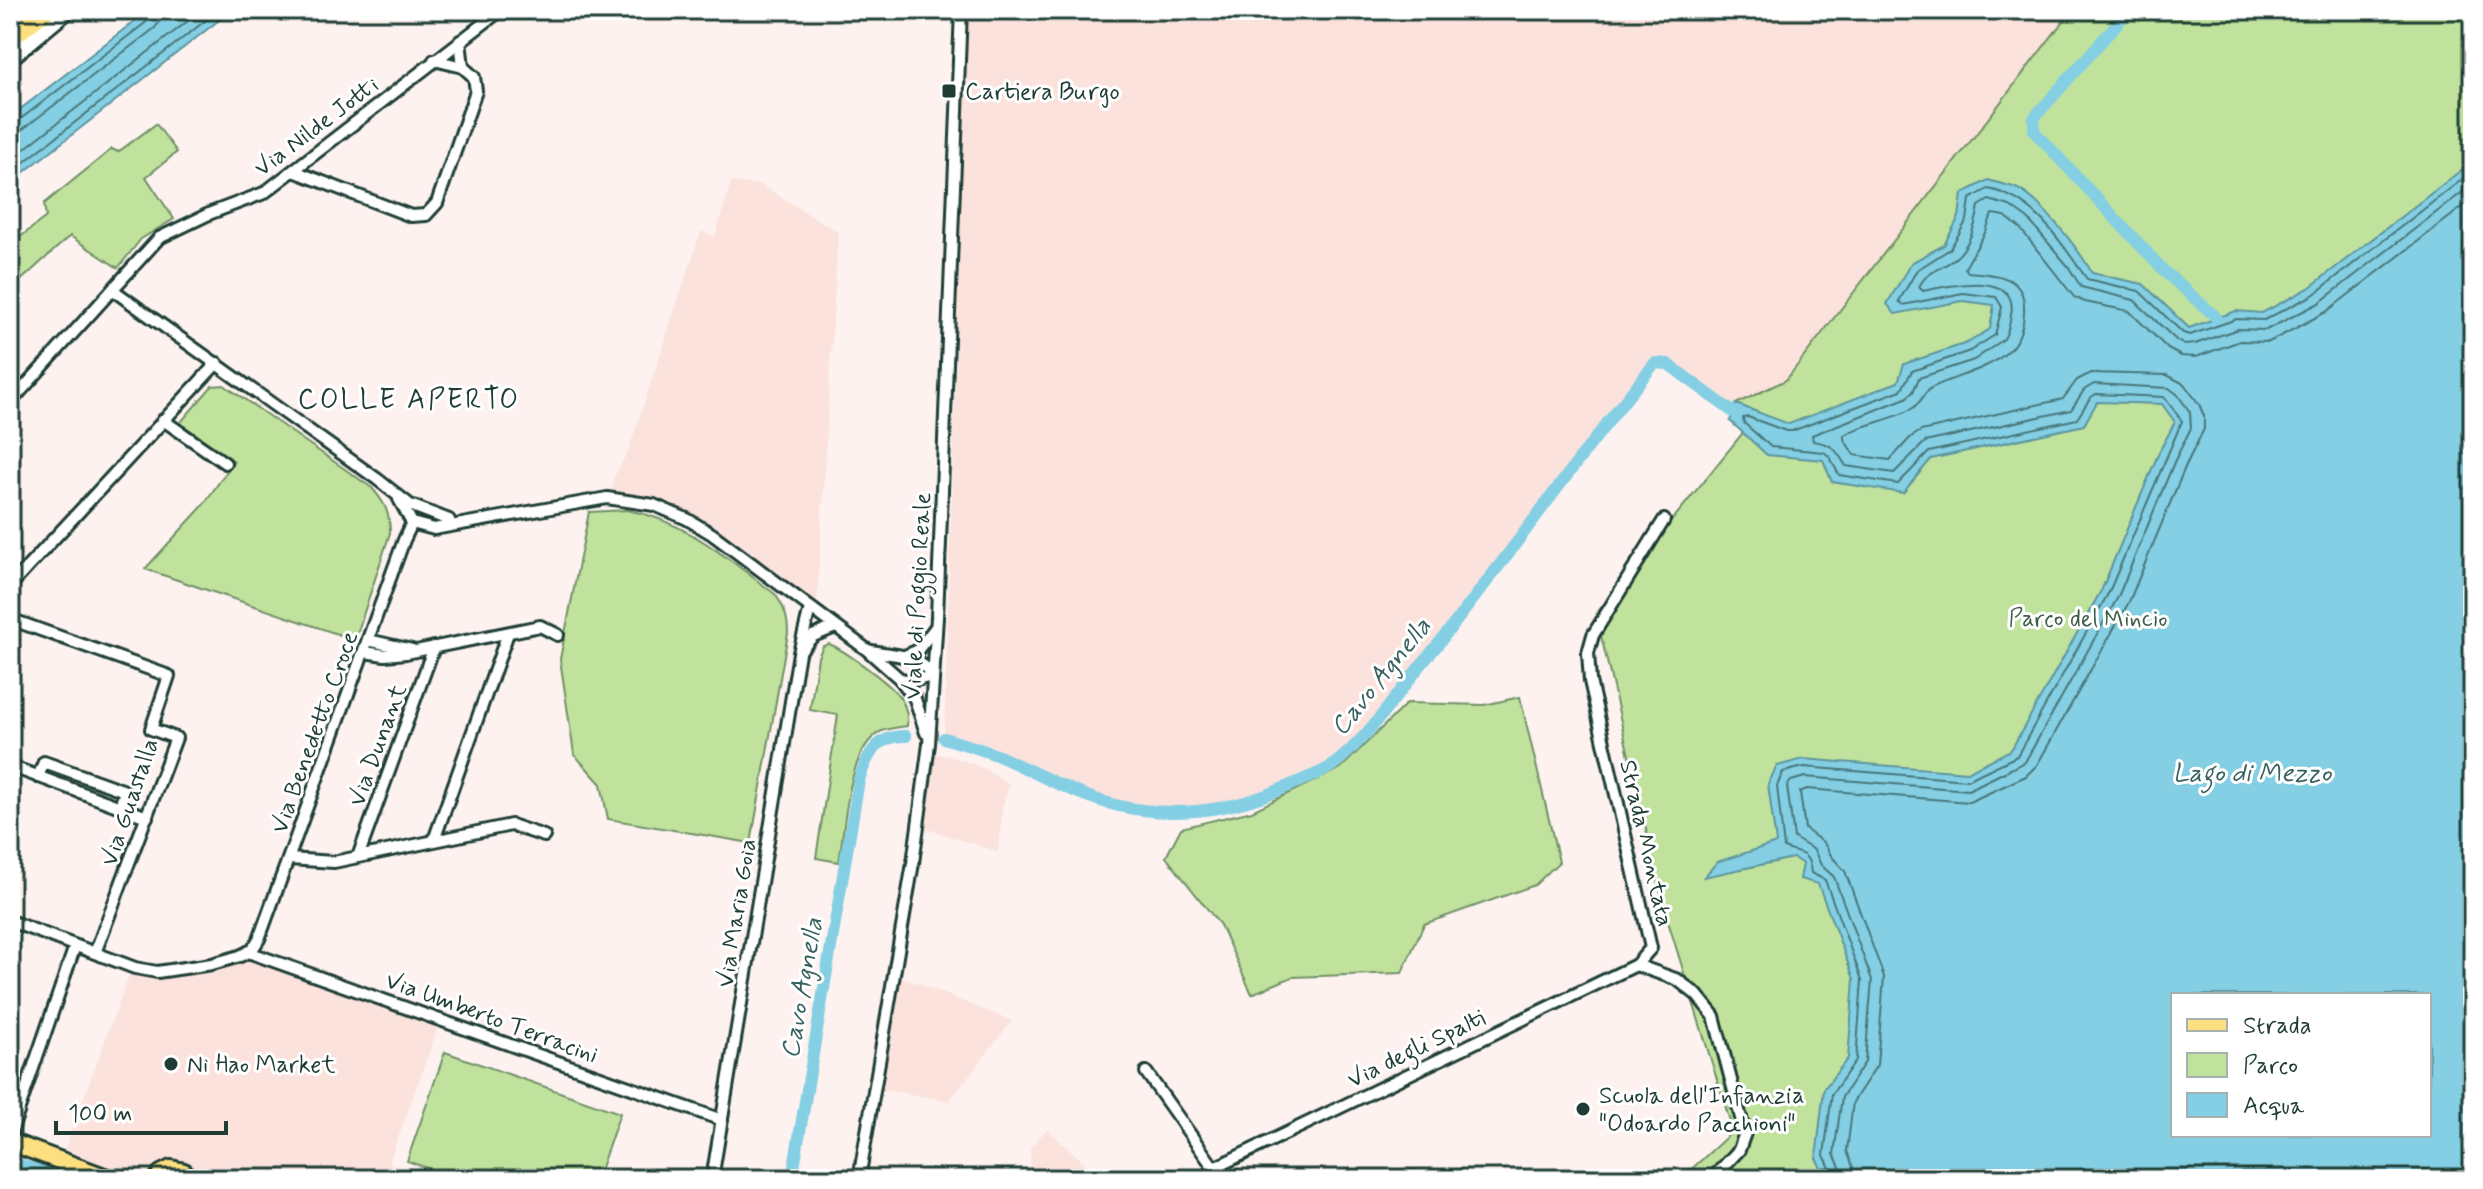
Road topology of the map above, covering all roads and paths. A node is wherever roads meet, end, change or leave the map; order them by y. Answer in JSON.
{"nodes":[{"id":1,"x":27,"y":10,"type":"edge"},
{"id":2,"x":46,"y":10,"type":"edge"},
{"id":3,"x":68,"y":10,"type":"edge"},
{"id":4,"x":501,"y":10,"type":"edge"},
{"id":5,"x":961,"y":10,"type":"edge"},
{"id":6,"x":10,"y":23,"type":"edge"},
{"id":7,"x":10,"y":38,"type":"edge"},
{"id":8,"x":460,"y":41,"type":"junction"},
{"id":9,"x":10,"y":58,"type":"edge"},
{"id":10,"x":434,"y":60,"type":"junction"},
{"id":11,"x":463,"y":67,"type":"junction"},
{"id":12,"x":294,"y":171,"type":"junction"},
{"id":13,"x":113,"y":290,"type":"junction"},
{"id":14,"x":217,"y":363,"type":"junction"},
{"id":15,"x":10,"y":403,"type":"edge"},
{"id":16,"x":163,"y":420,"type":"junction"},
{"id":17,"x":225,"y":463,"type":"dead end"},
{"id":18,"x":399,"y":499,"type":"junction"},
{"id":19,"x":449,"y":520,"type":"junction"},
{"id":20,"x":1664,"y":520,"type":"dead end"},
{"id":21,"x":412,"y":523,"type":"junction"},
{"id":22,"x":463,"y":525,"type":"junction"},
{"id":23,"x":10,"y":586,"type":"edge"},
{"id":24,"x":810,"y":608,"type":"junction"},
{"id":25,"x":10,"y":619,"type":"edge"},
{"id":26,"x":835,"y":627,"type":"junction"},
{"id":27,"x":937,"y":627,"type":"junction"},
{"id":28,"x":508,"y":633,"type":"junction"},
{"id":29,"x":558,"y":635,"type":"dead end"},
{"id":30,"x":368,"y":640,"type":"junction"},
{"id":31,"x":434,"y":647,"type":"junction"},
{"id":32,"x":866,"y":649,"type":"junction"},
{"id":33,"x":418,"y":651,"type":"junction"},
{"id":34,"x":364,"y":652,"type":"junction"},
{"id":35,"x":799,"y":653,"type":"junction"},
{"id":36,"x":907,"y":655,"type":"junction"},
{"id":37,"x":933,"y":676,"type":"junction"},
{"id":38,"x":900,"y":679,"type":"junction"},
{"id":39,"x":929,"y":744,"type":"junction"},
{"id":40,"x":10,"y":766,"type":"edge"},
{"id":41,"x":38,"y":777,"type":"junction"},
{"id":42,"x":120,"y":807,"type":"junction"},
{"id":43,"x":147,"y":817,"type":"junction"},
{"id":44,"x":544,"y":836,"type":"dead end"},
{"id":45,"x":434,"y":840,"type":"junction"},
{"id":46,"x":358,"y":857,"type":"junction"},
{"id":47,"x":289,"y":859,"type":"junction"},
{"id":48,"x":10,"y":921,"type":"edge"},
{"id":49,"x":75,"y":946,"type":"junction"},
{"id":50,"x":248,"y":952,"type":"junction"},
{"id":51,"x":95,"y":953,"type":"junction"},
{"id":52,"x":1636,"y":965,"type":"junction"},
{"id":53,"x":1146,"y":1072,"type":"dead end"},
{"id":54,"x":14,"y":1112,"type":"edge"},
{"id":55,"x":722,"y":1120,"type":"junction"},
{"id":56,"x":10,"y":1135,"type":"edge"},
{"id":57,"x":10,"y":1142,"type":"edge"},
{"id":58,"x":1214,"y":1168,"type":"junction"},
{"id":59,"x":159,"y":1176,"type":"edge"},
{"id":60,"x":109,"y":1178,"type":"edge"},
{"id":61,"x":126,"y":1179,"type":"edge"},
{"id":62,"x":143,"y":1179,"type":"edge"},
{"id":63,"x":189,"y":1179,"type":"edge"},
{"id":64,"x":712,"y":1179,"type":"edge"},
{"id":65,"x":859,"y":1179,"type":"edge"},
{"id":66,"x":1203,"y":1179,"type":"edge"},
{"id":67,"x":1226,"y":1179,"type":"edge"},
{"id":68,"x":1712,"y":1179,"type":"edge"}],
"edges":[{"from":1,"to":6,"type":"main road"},
{"from":2,"to":7,"type":"highway"},
{"from":3,"to":9,"type":"main road"},
{"from":4,"to":8,"type":"street","name":"Via Nilde Jotti"},
{"from":5,"to":27,"type":"street","name":"Viale di Poggio Reale"},
{"from":8,"to":10,"type":"street","name":"Via Nilde Jotti"},
{"from":8,"to":11,"type":"street"},
{"from":10,"to":11,"type":"street"},
{"from":10,"to":12,"type":"street","name":"Via Nilde Jotti"},
{"from":11,"to":12,"type":"street"},
{"from":12,"to":13,"type":"street","name":"Via Nilde Jotti"},
{"from":13,"to":14,"type":"street"},
{"from":13,"to":15,"type":"street","name":"Via Nilde Jotti"},
{"from":14,"to":16,"type":"street"},
{"from":14,"to":18,"type":"street"},
{"from":16,"to":17,"type":"street"},
{"from":16,"to":23,"type":"street"},
{"from":18,"to":19,"type":"street"},
{"from":18,"to":21,"type":"street"},
{"from":19,"to":21,"type":"street"},
{"from":19,"to":22,"type":"street"},
{"from":20,"to":52,"type":"street","name":"Strada Montata"},
{"from":21,"to":22,"type":"street"},
{"from":21,"to":30,"type":"street","name":"Via Benedetto Croce"},
{"from":22,"to":24,"type":"street"},
{"from":24,"to":26,"type":"street"},
{"from":24,"to":35,"type":"street","name":"Via Maria Goia"},
{"from":25,"to":43,"type":"street","name":"Via Guastalla"},
{"from":26,"to":32,"type":"street"},
{"from":26,"to":35,"type":"street"},
{"from":27,"to":36,"type":"street"},
{"from":27,"to":37,"type":"street","name":"Viale di Poggio Reale"},
{"from":28,"to":29,"type":"street"},
{"from":28,"to":31,"type":"street"},
{"from":28,"to":45,"type":"street"},
{"from":30,"to":33,"type":"street"},
{"from":30,"to":34,"type":"street","name":"Via Benedetto Croce"},
{"from":31,"to":33,"type":"street"},
{"from":31,"to":46,"type":"street","name":"Via Dunant"},
{"from":32,"to":36,"type":"street"},
{"from":32,"to":38,"type":"street"},
{"from":33,"to":34,"type":"street"},
{"from":34,"to":47,"type":"street","name":"Via Benedetto Croce"},
{"from":35,"to":55,"type":"street","name":"Via Maria Goia"},
{"from":36,"to":37,"type":"street"},
{"from":37,"to":38,"type":"street"},
{"from":37,"to":39,"type":"street","name":"Viale di Poggio Reale"},
{"from":38,"to":39,"type":"street"},
{"from":39,"to":65,"type":"street","name":"Viale di Poggio Reale"},
{"from":40,"to":41,"type":"street"},
{"from":41,"to":42,"type":"street"},
{"from":41,"to":42,"type":"street"},
{"from":42,"to":43,"type":"street"},
{"from":43,"to":51,"type":"street","name":"Via Guastalla"},
{"from":44,"to":45,"type":"street"},
{"from":45,"to":46,"type":"street"},
{"from":46,"to":47,"type":"street"},
{"from":47,"to":50,"type":"street","name":"Via Benedetto Croce"},
{"from":48,"to":49,"type":"street"},
{"from":49,"to":51,"type":"street"},
{"from":49,"to":54,"type":"street"},
{"from":50,"to":51,"type":"street"},
{"from":50,"to":55,"type":"street","name":"Via Umberto Terracini"},
{"from":52,"to":58,"type":"street","name":"Via degli Spalti"},
{"from":52,"to":68,"type":"street"},
{"from":53,"to":58,"type":"street"},
{"from":54,"to":56,"type":"street"},
{"from":55,"to":64,"type":"street","name":"Via Maria Goia"},
{"from":57,"to":60,"type":"main road"},
{"from":58,"to":66,"type":"street","name":"Via degli Spalti"},
{"from":58,"to":67,"type":"street"},
{"from":59,"to":62,"type":"main road"},
{"from":59,"to":63,"type":"main road"},
{"from":60,"to":61,"type":"main road"}]}
